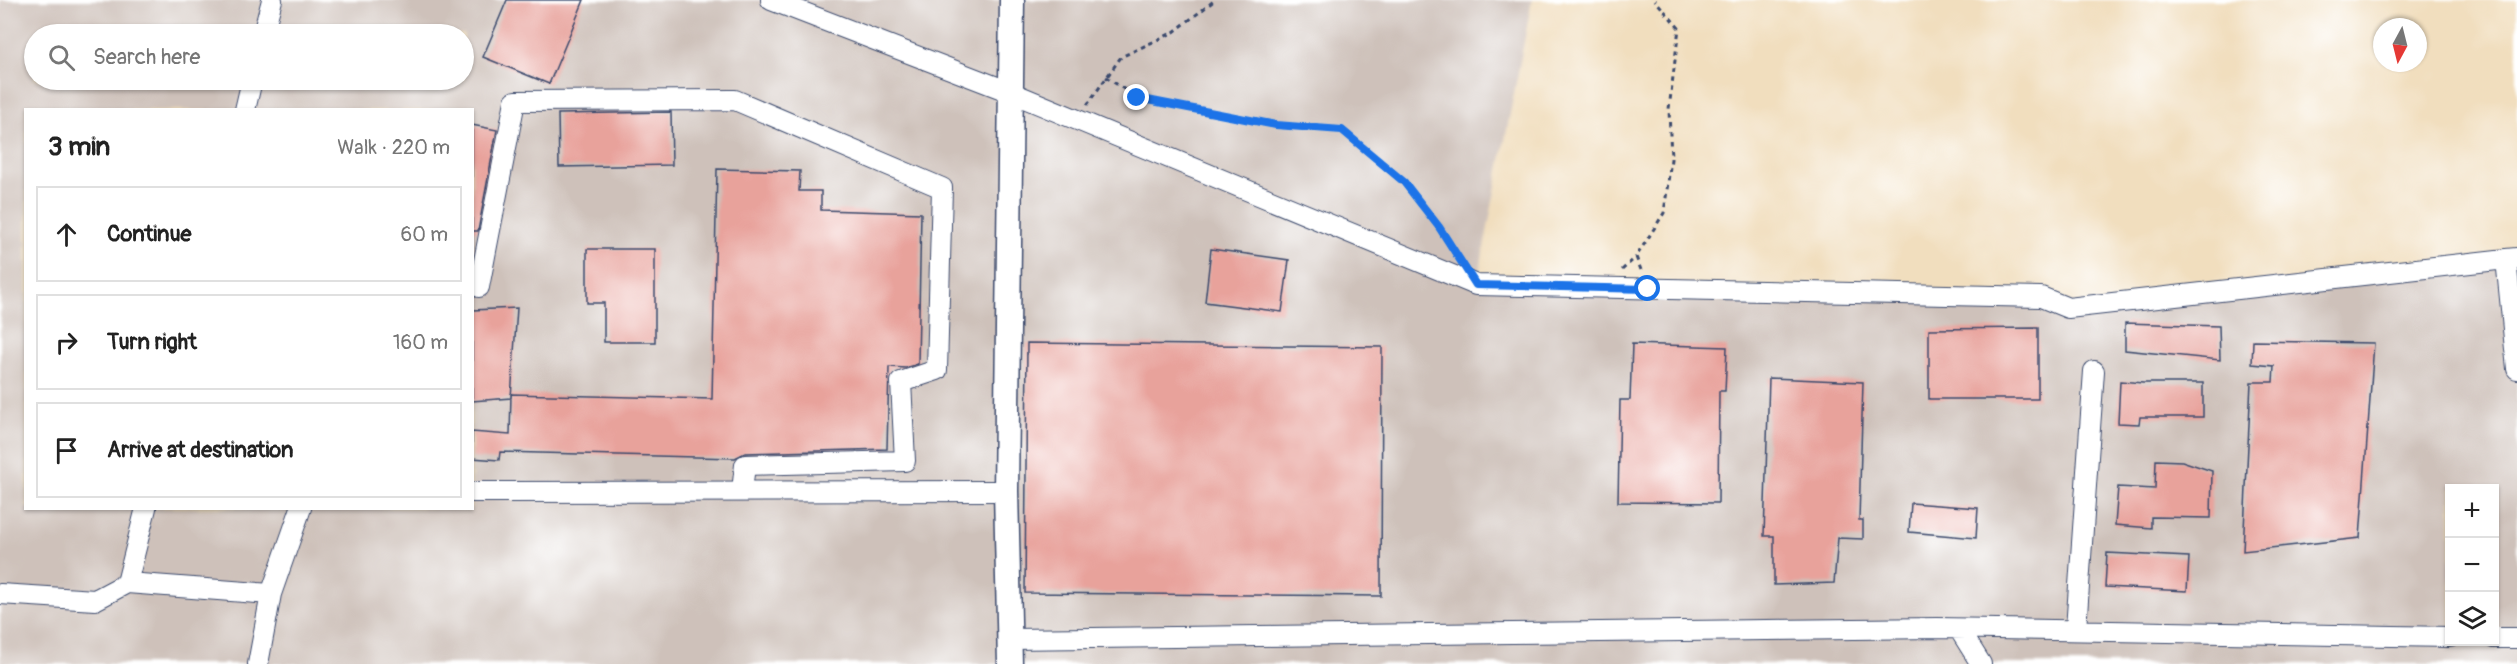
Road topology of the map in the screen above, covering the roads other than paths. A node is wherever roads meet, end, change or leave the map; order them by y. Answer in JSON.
{"nodes":[{"id":1,"x":272,"y":0,"type":"edge"},
{"id":2,"x":771,"y":0,"type":"edge"},
{"id":3,"x":1012,"y":0,"type":"edge"},
{"id":4,"x":266,"y":24,"type":"edge"},
{"id":5,"x":250,"y":90,"type":"edge"},
{"id":6,"x":1010,"y":92,"type":"junction"},
{"id":7,"x":245,"y":108,"type":"edge"},
{"id":8,"x":2512,"y":258,"type":"edge"},
{"id":9,"x":479,"y":287,"type":"dead end"},
{"id":10,"x":2517,"y":369,"type":"edge"},
{"id":11,"x":2094,"y":371,"type":"dead end"},
{"id":12,"x":742,"y":491,"type":"junction"},
{"id":13,"x":1006,"y":491,"type":"junction"},
{"id":14,"x":474,"y":492,"type":"edge"},
{"id":15,"x":145,"y":510,"type":"edge"},
{"id":16,"x":300,"y":510,"type":"edge"},
{"id":17,"x":127,"y":583,"type":"junction"},
{"id":18,"x":0,"y":594,"type":"edge"},
{"id":19,"x":271,"y":594,"type":"junction"},
{"id":20,"x":1959,"y":629,"type":"junction"},
{"id":21,"x":2076,"y":629,"type":"junction"},
{"id":22,"x":2445,"y":637,"type":"edge"},
{"id":23,"x":2499,"y":638,"type":"edge"},
{"id":24,"x":2517,"y":638,"type":"edge"},
{"id":25,"x":1008,"y":639,"type":"junction"},
{"id":26,"x":258,"y":664,"type":"edge"},
{"id":27,"x":1010,"y":664,"type":"edge"},
{"id":28,"x":1982,"y":664,"type":"edge"}],
"edges":[{"from":1,"to":4,"type":"street"},
{"from":2,"to":6,"type":"street"},
{"from":3,"to":6,"type":"main road"},
{"from":5,"to":7,"type":"street"},
{"from":6,"to":8,"type":"street"},
{"from":6,"to":13,"type":"main road"},
{"from":8,"to":10,"type":"street"},
{"from":9,"to":12,"type":"street"},
{"from":11,"to":21,"type":"street"},
{"from":12,"to":13,"type":"street"},
{"from":12,"to":14,"type":"street"},
{"from":13,"to":25,"type":"main road"},
{"from":15,"to":17,"type":"street"},
{"from":16,"to":19,"type":"street"},
{"from":17,"to":18,"type":"street"},
{"from":17,"to":19,"type":"street"},
{"from":19,"to":26,"type":"street"},
{"from":20,"to":21,"type":"street"},
{"from":20,"to":25,"type":"street"},
{"from":20,"to":28,"type":"street"},
{"from":21,"to":22,"type":"street"},
{"from":23,"to":24,"type":"street"},
{"from":25,"to":27,"type":"main road"}]}
